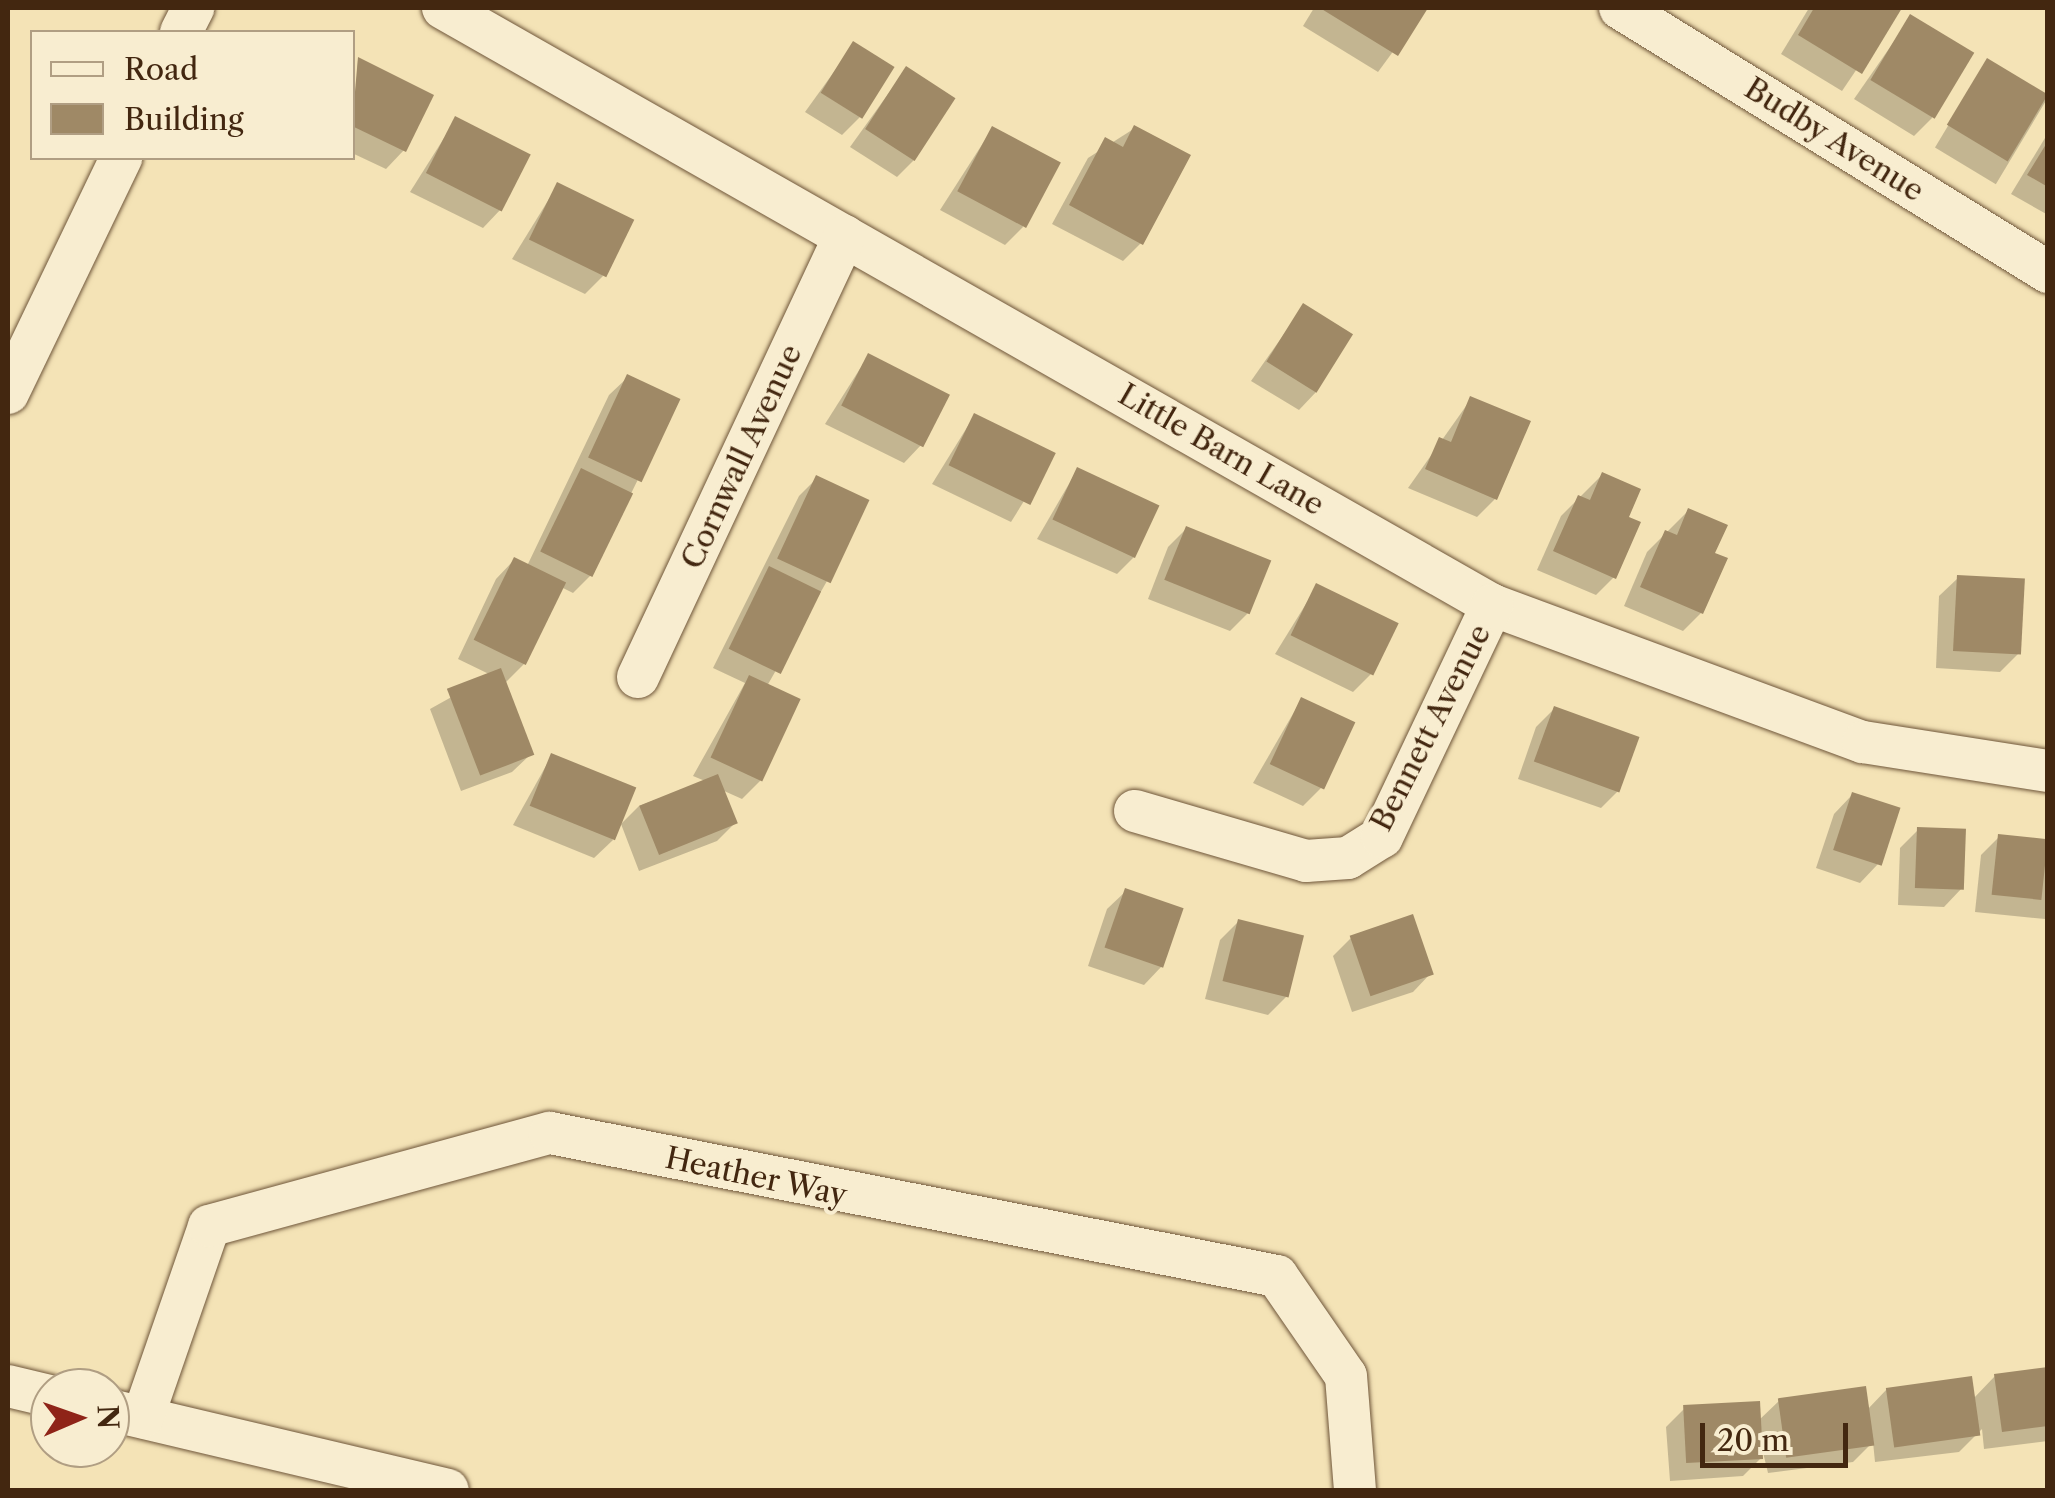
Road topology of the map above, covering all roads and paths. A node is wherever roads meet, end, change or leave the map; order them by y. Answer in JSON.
{"nodes":[{"id":1,"x":443,"y":8,"type":"edge"},
{"id":2,"x":1620,"y":8,"type":"edge"},
{"id":3,"x":120,"y":160,"type":"edge"},
{"id":4,"x":845,"y":236,"type":"junction"},
{"id":5,"x":2048,"y":272,"type":"edge"},
{"id":6,"x":8,"y":393,"type":"edge"},
{"id":7,"x":1492,"y":604,"type":"junction"},
{"id":8,"x":638,"y":677,"type":"dead end"},
{"id":9,"x":2048,"y":770,"type":"edge"},
{"id":10,"x":1135,"y":811,"type":"dead end"},
{"id":11,"x":130,"y":1404,"type":"edge"},
{"id":12,"x":130,"y":1414,"type":"edge"},
{"id":13,"x":448,"y":1490,"type":"edge"},
{"id":14,"x":1354,"y":1490,"type":"edge"}],
"edges":[{"from":1,"to":4,"type":"street","name":"Little Barn Lane"},
{"from":2,"to":5,"type":"street","name":"Budby Avenue"},
{"from":3,"to":6,"type":"street"},
{"from":4,"to":7,"type":"street","name":"Little Barn Lane"},
{"from":4,"to":8,"type":"street","name":"Cornwall Avenue"},
{"from":7,"to":9,"type":"street","name":"Little Barn Lane"},
{"from":7,"to":10,"type":"street","name":"Bennett Avenue"},
{"from":11,"to":14,"type":"street","name":"Heather Way"},
{"from":12,"to":13,"type":"street"}]}
